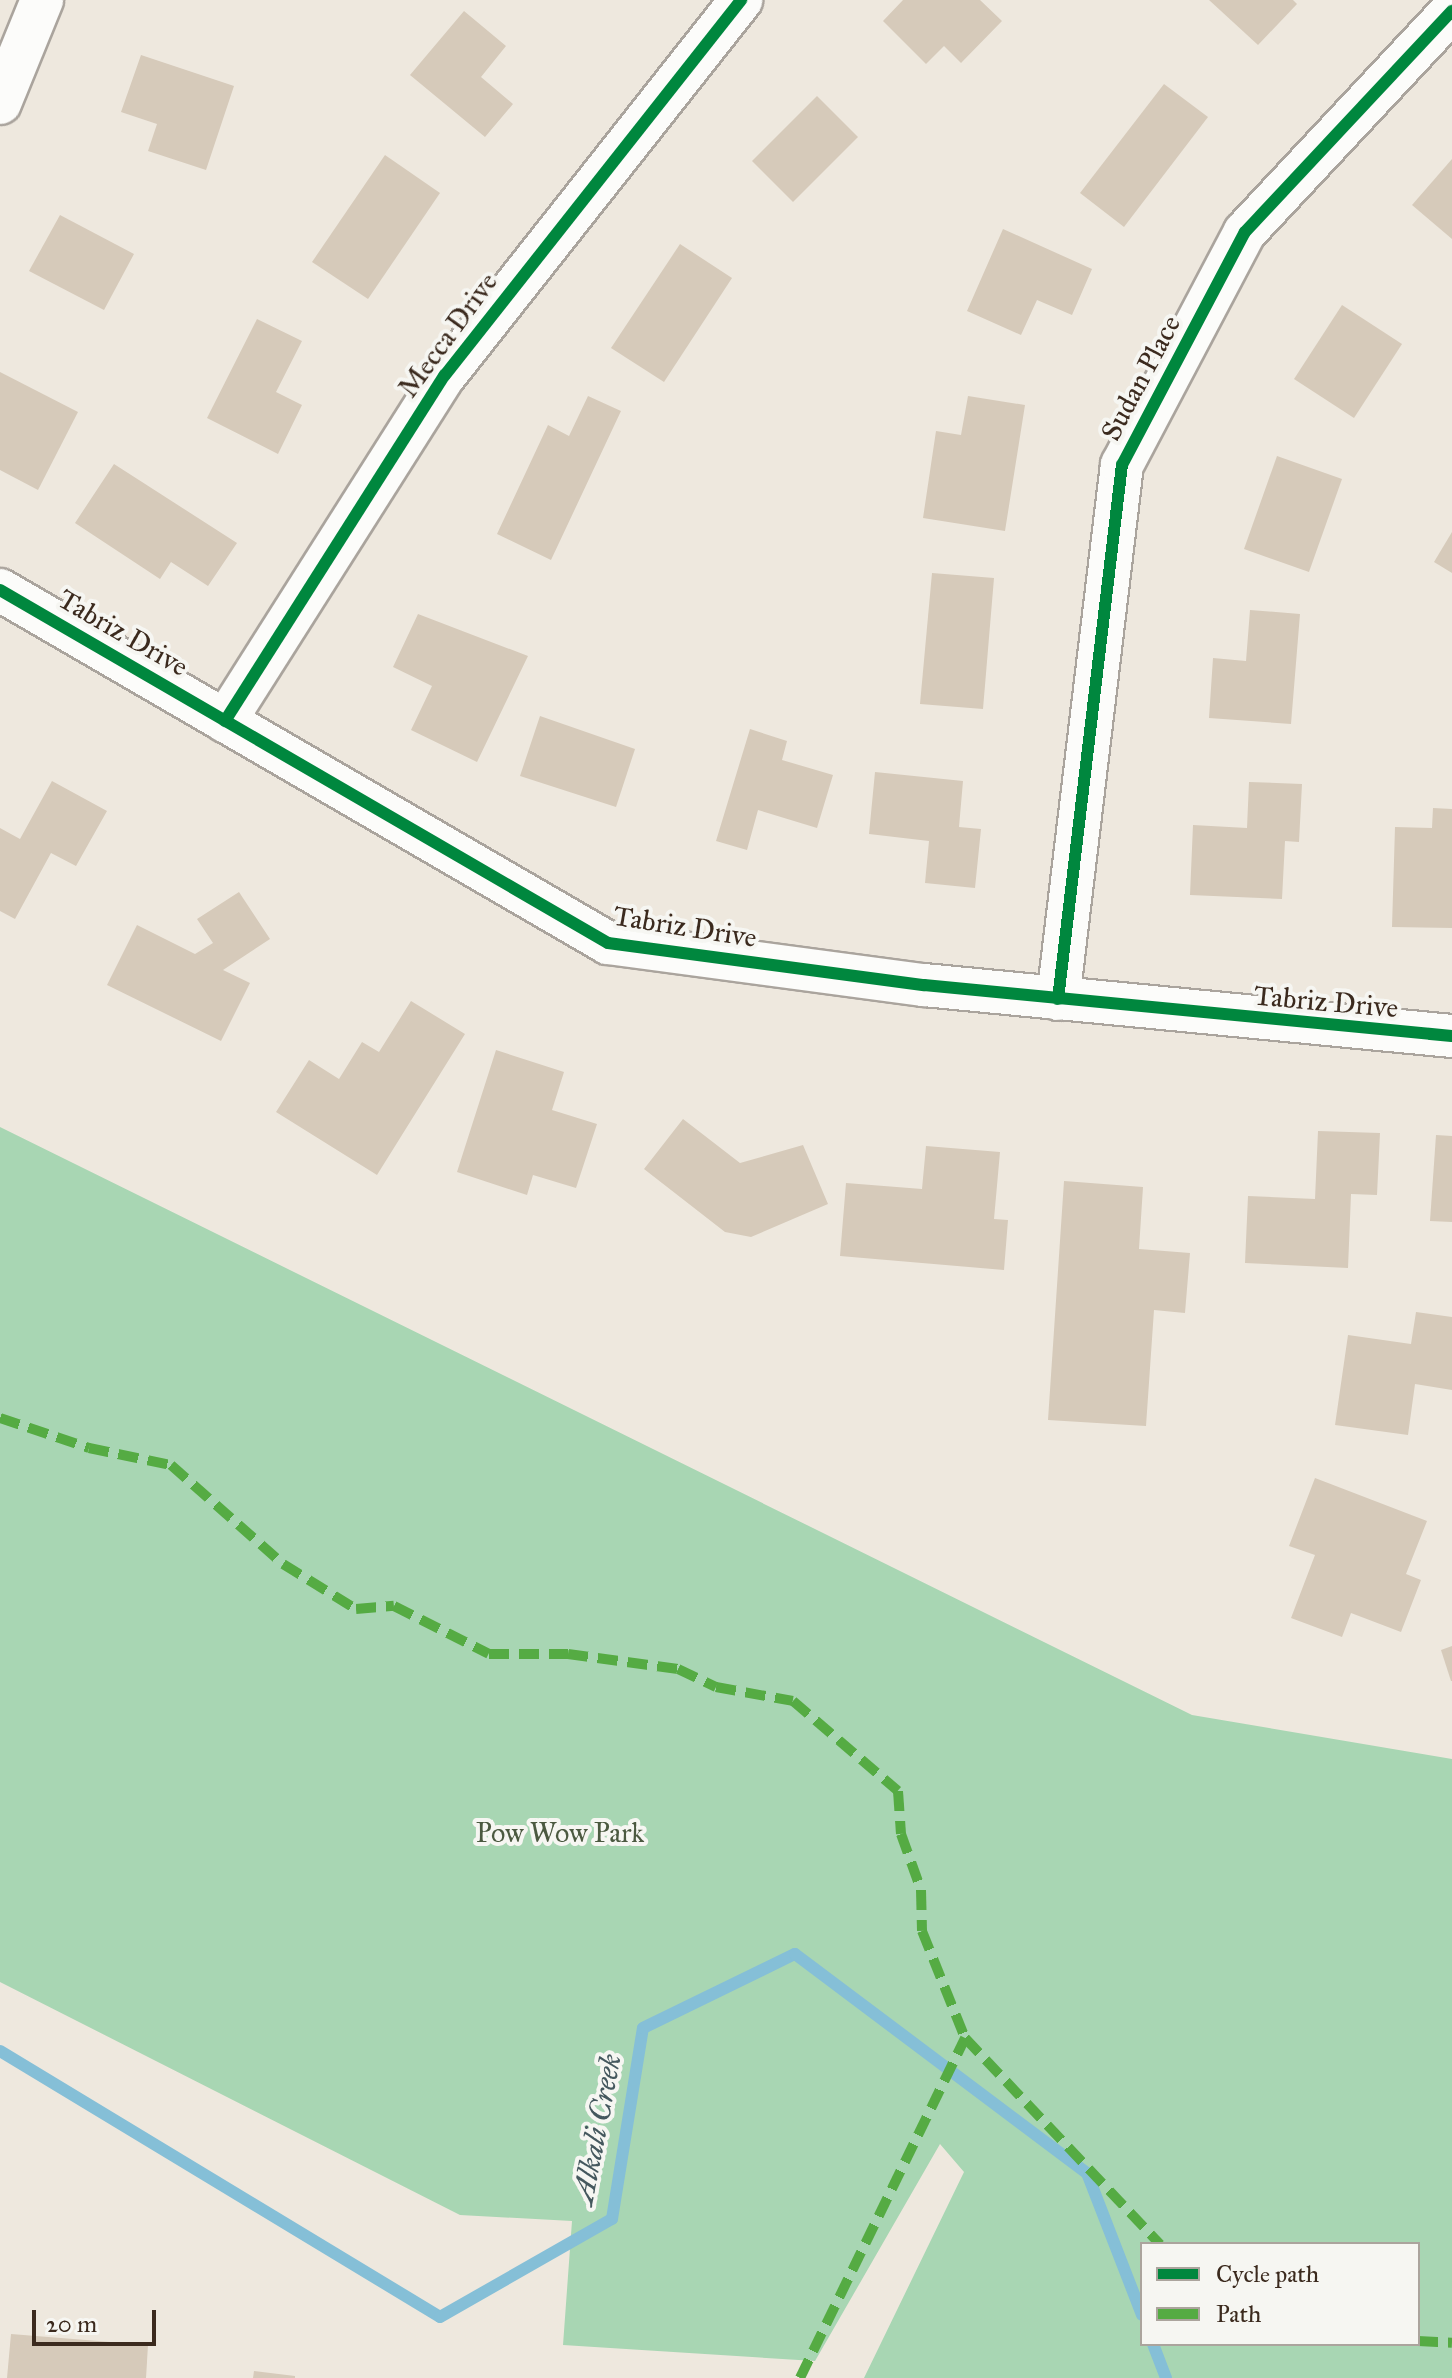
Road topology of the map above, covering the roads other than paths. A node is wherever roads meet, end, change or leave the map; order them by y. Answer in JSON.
{"nodes":[{"id":1,"x":42,"y":0,"type":"edge"},
{"id":2,"x":741,"y":0,"type":"edge"},
{"id":3,"x":1452,"y":11,"type":"edge"},
{"id":4,"x":0,"y":103,"type":"edge"},
{"id":5,"x":0,"y":590,"type":"edge"},
{"id":6,"x":225,"y":721,"type":"junction"},
{"id":7,"x":1058,"y":999,"type":"junction"},
{"id":8,"x":1452,"y":1036,"type":"edge"}],
"edges":[{"from":1,"to":4,"type":"street"},
{"from":2,"to":6,"type":"street","name":"Mecca Drive"},
{"from":3,"to":7,"type":"street","name":"Sudan Place"},
{"from":5,"to":6,"type":"street","name":"Tabriz Drive"},
{"from":6,"to":7,"type":"street","name":"Tabriz Drive"},
{"from":7,"to":8,"type":"street","name":"Tabriz Drive"}]}
